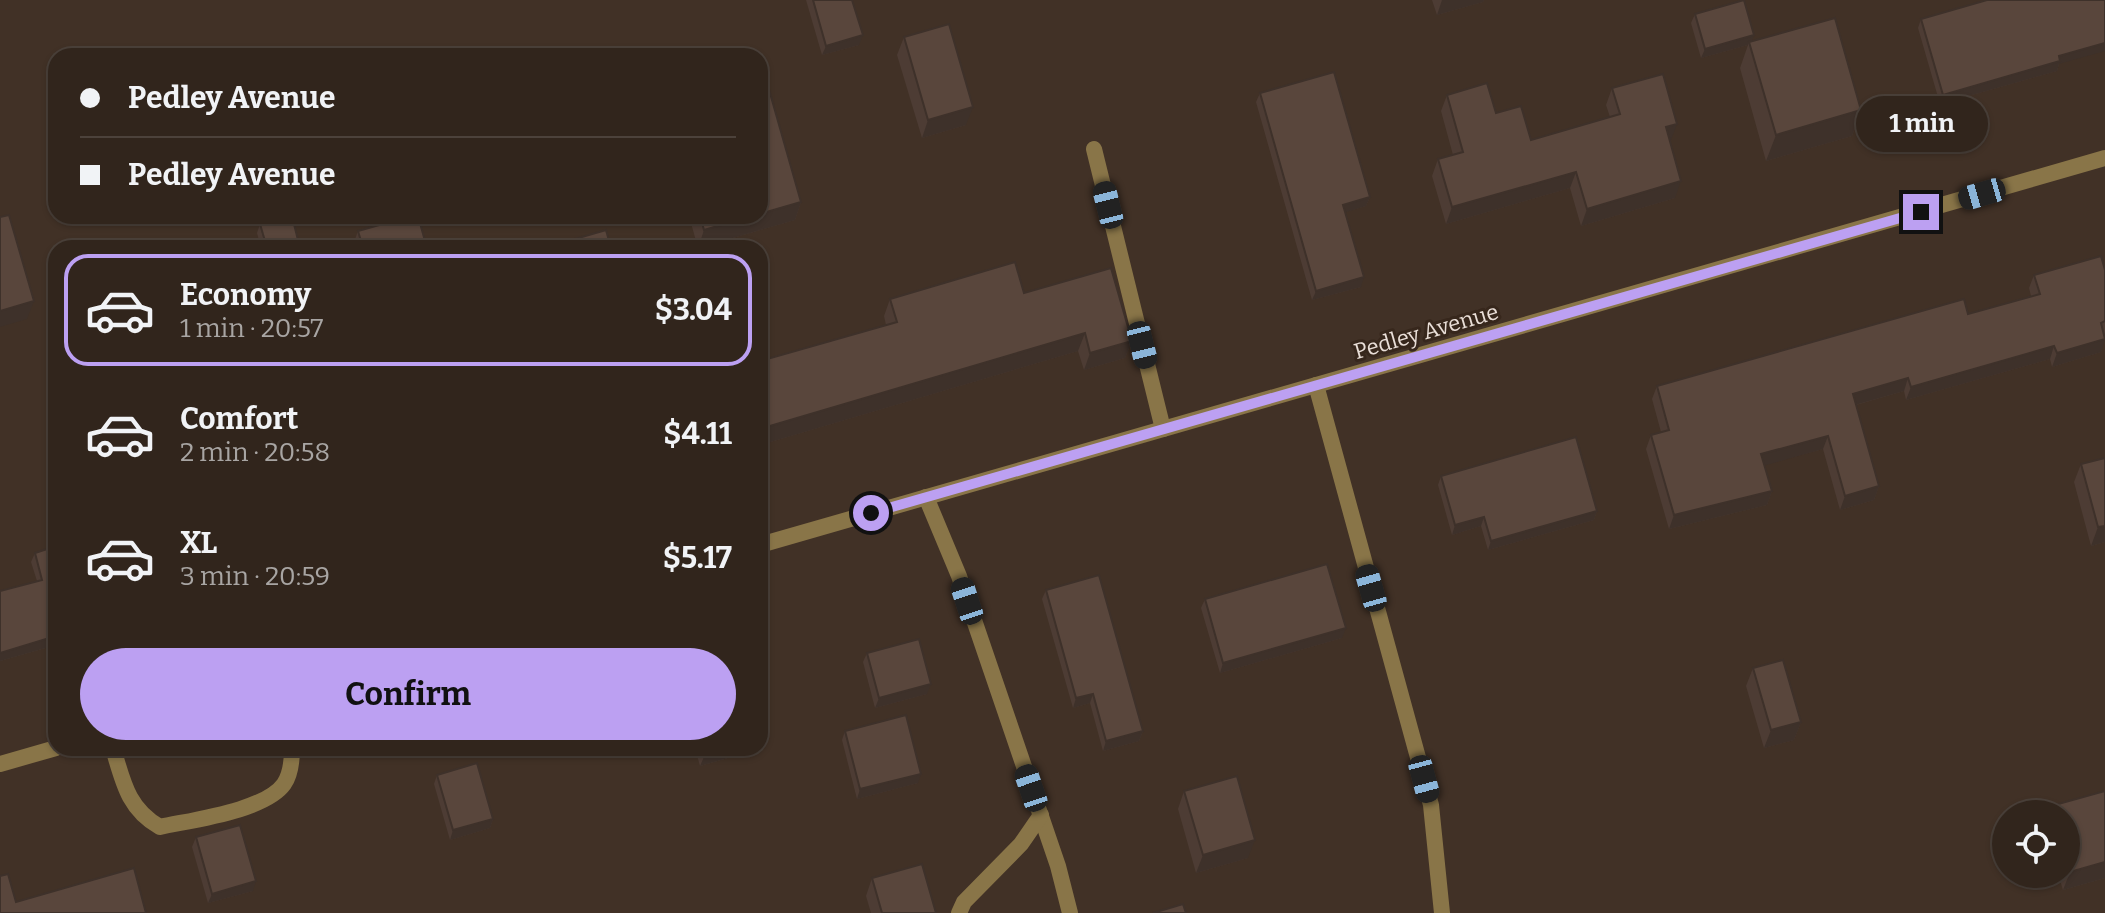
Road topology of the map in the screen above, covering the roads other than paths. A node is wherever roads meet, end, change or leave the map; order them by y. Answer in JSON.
{"nodes":[{"id":1,"x":1094,"y":149,"type":"dead end"},
{"id":2,"x":2105,"y":158,"type":"edge"},
{"id":3,"x":1316,"y":385,"type":"junction"},
{"id":4,"x":1163,"y":429,"type":"junction"},
{"id":5,"x":926,"y":497,"type":"junction"},
{"id":6,"x":768,"y":543,"type":"edge"},
{"id":7,"x":48,"y":750,"type":"edge"},
{"id":8,"x":115,"y":756,"type":"edge"},
{"id":9,"x":292,"y":756,"type":"edge"},
{"id":10,"x":0,"y":764,"type":"edge"},
{"id":11,"x":1041,"y":815,"type":"junction"},
{"id":12,"x":959,"y":913,"type":"edge"},
{"id":13,"x":1070,"y":913,"type":"edge"},
{"id":14,"x":1442,"y":913,"type":"edge"}],
"edges":[{"from":1,"to":4,"type":"street"},
{"from":2,"to":3,"type":"street","name":"Pedley Avenue"},
{"from":3,"to":4,"type":"street","name":"Pedley Avenue"},
{"from":3,"to":14,"type":"street"},
{"from":4,"to":5,"type":"street","name":"Pedley Avenue"},
{"from":5,"to":6,"type":"street","name":"Pedley Avenue"},
{"from":5,"to":11,"type":"street"},
{"from":7,"to":10,"type":"street"},
{"from":8,"to":9,"type":"street"},
{"from":11,"to":12,"type":"street"},
{"from":11,"to":13,"type":"street"}]}
